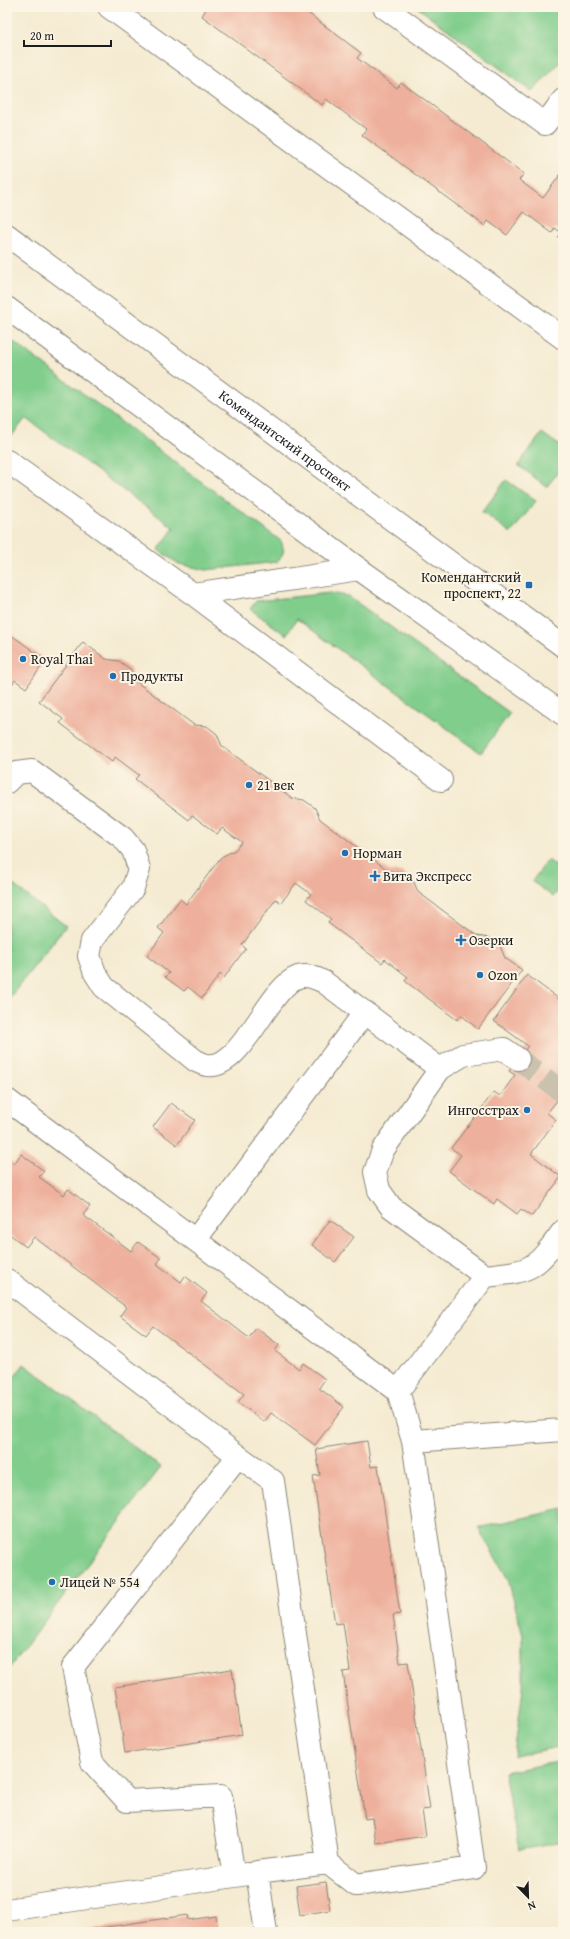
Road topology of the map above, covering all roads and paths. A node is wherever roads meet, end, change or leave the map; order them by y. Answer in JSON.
{"nodes":[{"id":1,"x":109,"y":7,"type":"edge"},
{"id":2,"x":384,"y":7,"type":"edge"},
{"id":3,"x":563,"y":100,"type":"edge"},
{"id":4,"x":7,"y":236,"type":"edge"},
{"id":5,"x":7,"y":308,"type":"edge"},
{"id":6,"x":563,"y":338,"type":"edge"},
{"id":7,"x":7,"y":461,"type":"edge"},
{"id":8,"x":359,"y":568,"type":"junction"},
{"id":9,"x":194,"y":594,"type":"junction"},
{"id":10,"x":563,"y":646,"type":"edge"},
{"id":11,"x":563,"y":714,"type":"edge"},
{"id":12,"x":441,"y":780,"type":"dead end"},
{"id":13,"x":7,"y":782,"type":"edge"},
{"id":14,"x":365,"y":1012,"type":"junction"},
{"id":15,"x":518,"y":1058,"type":"tunnel mouth"},
{"id":16,"x":440,"y":1069,"type":"junction"},
{"id":17,"x":7,"y":1100,"type":"edge"},
{"id":18,"x":563,"y":1231,"type":"edge"},
{"id":19,"x":196,"y":1239,"type":"junction"},
{"id":20,"x":485,"y":1276,"type":"junction"},
{"id":21,"x":7,"y":1280,"type":"edge"},
{"id":22,"x":398,"y":1391,"type":"junction"},
{"id":23,"x":563,"y":1430,"type":"edge"},
{"id":24,"x":413,"y":1441,"type":"junction"},
{"id":25,"x":238,"y":1456,"type":"junction"},
{"id":26,"x":328,"y":1863,"type":"junction"},
{"id":27,"x":257,"y":1872,"type":"junction"},
{"id":28,"x":234,"y":1876,"type":"junction"},
{"id":29,"x":7,"y":1910,"type":"edge"},
{"id":30,"x":266,"y":1932,"type":"edge"}],
"edges":[{"from":1,"to":6,"type":"main road"},
{"from":2,"to":3,"type":"main road"},
{"from":4,"to":10,"type":"main road","name":"Комендантский проспект"},
{"from":5,"to":8,"type":"main road"},
{"from":7,"to":9,"type":"main road"},
{"from":8,"to":9,"type":"main road"},
{"from":8,"to":11,"type":"main road"},
{"from":9,"to":12,"type":"main road"},
{"from":13,"to":14,"type":"main road"},
{"from":14,"to":16,"type":"main road"},
{"from":14,"to":19,"type":"main road"},
{"from":15,"to":16,"type":"main road"},
{"from":16,"to":20,"type":"main road"},
{"from":17,"to":19,"type":"main road"},
{"from":18,"to":20,"type":"main road"},
{"from":19,"to":22,"type":"main road"},
{"from":20,"to":22,"type":"main road"},
{"from":21,"to":25,"type":"main road"},
{"from":22,"to":24,"type":"main road"},
{"from":23,"to":24,"type":"main road"},
{"from":24,"to":26,"type":"main road"},
{"from":25,"to":26,"type":"main road"},
{"from":25,"to":28,"type":"main road"},
{"from":26,"to":27,"type":"main road"},
{"from":27,"to":28,"type":"main road"},
{"from":27,"to":30,"type":"main road"},
{"from":28,"to":29,"type":"main road"}]}
